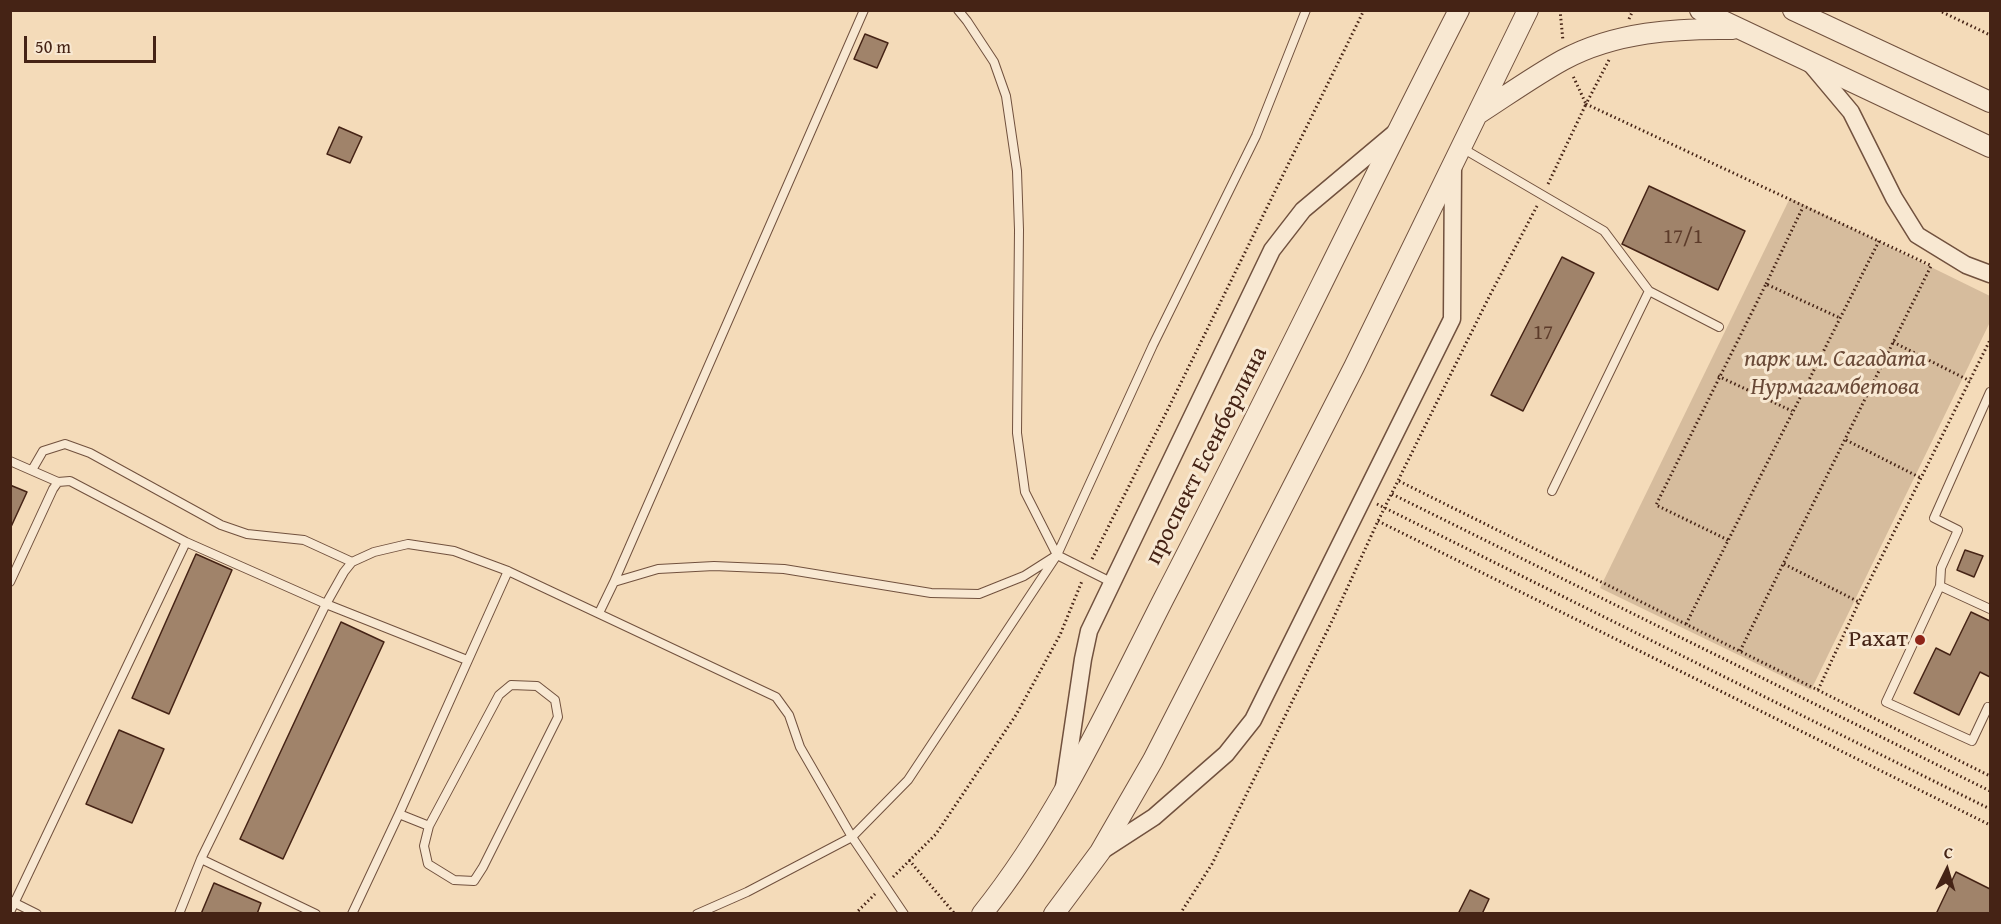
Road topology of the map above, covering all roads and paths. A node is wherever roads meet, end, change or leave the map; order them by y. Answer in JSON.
{"nodes":[{"id":1,"x":864,"y":10,"type":"edge"},
{"id":2,"x":958,"y":10,"type":"edge"},
{"id":3,"x":1306,"y":10,"type":"edge"},
{"id":4,"x":1364,"y":10,"type":"edge"},
{"id":5,"x":1459,"y":10,"type":"edge"},
{"id":6,"x":1528,"y":10,"type":"edge"},
{"id":7,"x":1560,"y":10,"type":"edge"},
{"id":8,"x":1624,"y":10,"type":"edge"},
{"id":9,"x":1700,"y":10,"type":"edge"},
{"id":10,"x":1938,"y":10,"type":"edge"},
{"id":11,"x":1633,"y":11,"type":"edge"},
{"id":12,"x":1797,"y":12,"type":"edge"},
{"id":13,"x":1738,"y":29,"type":"junction"},
{"id":14,"x":1990,"y":35,"type":"edge"},
{"id":15,"x":1621,"y":38,"type":"junction"},
{"id":16,"x":1565,"y":59,"type":"junction"},
{"id":17,"x":1808,"y":61,"type":"junction"},
{"id":18,"x":1990,"y":102,"type":"edge"},
{"id":19,"x":1586,"y":104,"type":"junction"},
{"id":20,"x":1478,"y":114,"type":"junction"},
{"id":21,"x":1398,"y":130,"type":"junction"},
{"id":22,"x":1990,"y":147,"type":"edge"},
{"id":23,"x":1457,"y":156,"type":"junction"},
{"id":24,"x":1543,"y":195,"type":"junction"},
{"id":25,"x":1803,"y":207,"type":"junction"},
{"id":26,"x":1879,"y":241,"type":"junction"},
{"id":27,"x":1931,"y":265,"type":"junction"},
{"id":28,"x":1941,"y":270,"type":"dead end"},
{"id":29,"x":1990,"y":274,"type":"edge"},
{"id":30,"x":1766,"y":284,"type":"junction"},
{"id":31,"x":1649,"y":291,"type":"junction"},
{"id":32,"x":1840,"y":318,"type":"junction"},
{"id":33,"x":1719,"y":327,"type":"dead end"},
{"id":34,"x":1990,"y":340,"type":"edge"},
{"id":35,"x":1893,"y":342,"type":"junction"},
{"id":36,"x":1718,"y":376,"type":"junction"},
{"id":37,"x":1970,"y":381,"type":"junction"},
{"id":38,"x":1990,"y":392,"type":"edge"},
{"id":39,"x":1792,"y":411,"type":"junction"},
{"id":40,"x":1846,"y":440,"type":"junction"},
{"id":41,"x":10,"y":461,"type":"edge"},
{"id":42,"x":32,"y":470,"type":"junction"},
{"id":43,"x":1921,"y":478,"type":"junction"},
{"id":44,"x":1398,"y":481,"type":"junction"},
{"id":45,"x":58,"y":482,"type":"junction"},
{"id":46,"x":1552,"y":490,"type":"dead end"},
{"id":47,"x":1392,"y":494,"type":"junction"},
{"id":48,"x":1363,"y":499,"type":"junction"},
{"id":49,"x":1385,"y":507,"type":"junction"},
{"id":50,"x":1378,"y":520,"type":"junction"},
{"id":51,"x":1728,"y":540,"type":"junction"},
{"id":52,"x":186,"y":542,"type":"junction"},
{"id":53,"x":1057,"y":555,"type":"junction"},
{"id":54,"x":352,"y":562,"type":"junction"},
{"id":55,"x":1784,"y":564,"type":"junction"},
{"id":56,"x":1086,"y":570,"type":"junction"},
{"id":57,"x":508,"y":571,"type":"junction"},
{"id":58,"x":10,"y":582,"type":"edge"},
{"id":59,"x":614,"y":582,"type":"junction"},
{"id":60,"x":1113,"y":583,"type":"junction"},
{"id":61,"x":1940,"y":586,"type":"junction"},
{"id":62,"x":1859,"y":602,"type":"junction"},
{"id":63,"x":326,"y":604,"type":"junction"},
{"id":64,"x":1990,"y":609,"type":"edge"},
{"id":65,"x":599,"y":613,"type":"junction"},
{"id":66,"x":1686,"y":624,"type":"junction"},
{"id":67,"x":1740,"y":651,"type":"junction"},
{"id":68,"x":467,"y":660,"type":"junction"},
{"id":69,"x":1818,"y":690,"type":"junction"},
{"id":70,"x":1990,"y":708,"type":"edge"},
{"id":71,"x":1990,"y":776,"type":"edge"},
{"id":72,"x":1990,"y":791,"type":"edge"},
{"id":73,"x":1064,"y":793,"type":"junction"},
{"id":74,"x":1990,"y":809,"type":"edge"},
{"id":75,"x":399,"y":814,"type":"junction"},
{"id":76,"x":1990,"y":825,"type":"edge"},
{"id":77,"x":429,"y":826,"type":"junction"},
{"id":78,"x":852,"y":837,"type":"junction"},
{"id":79,"x":1100,"y":852,"type":"junction"},
{"id":80,"x":201,"y":860,"type":"junction"},
{"id":81,"x":909,"y":860,"type":"junction"},
{"id":82,"x":885,"y":885,"type":"junction"},
{"id":83,"x":13,"y":902,"type":"edge"},
{"id":84,"x":10,"y":912,"type":"edge"},
{"id":85,"x":37,"y":914,"type":"edge"},
{"id":86,"x":179,"y":914,"type":"edge"},
{"id":87,"x":316,"y":914,"type":"edge"},
{"id":88,"x":352,"y":914,"type":"edge"},
{"id":89,"x":697,"y":914,"type":"edge"},
{"id":90,"x":855,"y":914,"type":"edge"},
{"id":91,"x":904,"y":914,"type":"edge"},
{"id":92,"x":955,"y":914,"type":"edge"},
{"id":93,"x":982,"y":914,"type":"edge"},
{"id":94,"x":1054,"y":914,"type":"edge"},
{"id":95,"x":1180,"y":914,"type":"edge"}],
"edges":[{"from":1,"to":59,"type":"lane"},
{"from":2,"to":53,"type":"lane"},
{"from":3,"to":53,"type":"lane"},
{"from":4,"to":56,"type":"path"},
{"from":5,"to":21,"type":"street","name":"проспект Есенберлина"},
{"from":6,"to":20,"type":"street"},
{"from":7,"to":16,"type":"path"},
{"from":8,"to":11,"type":"path"},
{"from":9,"to":13,"type":"street"},
{"from":10,"to":14,"type":"path"},
{"from":11,"to":15,"type":"path"},
{"from":12,"to":18,"type":"street"},
{"from":13,"to":15,"type":"street"},
{"from":13,"to":17,"type":"street"},
{"from":15,"to":16,"type":"street"},
{"from":15,"to":19,"type":"path"},
{"from":16,"to":19,"type":"path"},
{"from":16,"to":20,"type":"street"},
{"from":17,"to":22,"type":"street"},
{"from":17,"to":29,"type":"street"},
{"from":19,"to":24,"type":"path"},
{"from":19,"to":25,"type":"path"},
{"from":20,"to":23,"type":"street"},
{"from":21,"to":60,"type":"street"},
{"from":21,"to":73,"type":"street","name":"проспект Есенберлина"},
{"from":23,"to":24,"type":"lane"},
{"from":23,"to":48,"type":"street"},
{"from":23,"to":79,"type":"street"},
{"from":24,"to":31,"type":"lane"},
{"from":24,"to":44,"type":"path"},
{"from":25,"to":26,"type":"path"},
{"from":25,"to":30,"type":"path"},
{"from":26,"to":27,"type":"path"},
{"from":26,"to":32,"type":"path"},
{"from":27,"to":28,"type":"path"},
{"from":27,"to":35,"type":"path"},
{"from":30,"to":32,"type":"path"},
{"from":30,"to":36,"type":"path"},
{"from":31,"to":33,"type":"lane"},
{"from":31,"to":46,"type":"lane"},
{"from":32,"to":39,"type":"path"},
{"from":34,"to":37,"type":"path"},
{"from":35,"to":37,"type":"path"},
{"from":35,"to":40,"type":"path"},
{"from":36,"to":39,"type":"path"},
{"from":36,"to":51,"type":"path"},
{"from":37,"to":43,"type":"path"},
{"from":38,"to":61,"type":"lane"},
{"from":39,"to":51,"type":"path"},
{"from":40,"to":43,"type":"path"},
{"from":40,"to":55,"type":"path"},
{"from":41,"to":42,"type":"lane"},
{"from":42,"to":45,"type":"lane"},
{"from":42,"to":54,"type":"lane"},
{"from":43,"to":62,"type":"path"},
{"from":44,"to":47,"type":"path"},
{"from":44,"to":66,"type":"path"},
{"from":45,"to":52,"type":"lane"},
{"from":45,"to":58,"type":"lane"},
{"from":47,"to":49,"type":"path"},
{"from":47,"to":72,"type":"path"},
{"from":48,"to":49,"type":"path"},
{"from":48,"to":79,"type":"street"},
{"from":49,"to":50,"type":"path"},
{"from":49,"to":74,"type":"path"},
{"from":50,"to":76,"type":"path"},
{"from":50,"to":95,"type":"path"},
{"from":51,"to":66,"type":"path"},
{"from":52,"to":63,"type":"lane"},
{"from":52,"to":83,"type":"lane"},
{"from":53,"to":56,"type":"lane"},
{"from":53,"to":59,"type":"lane"},
{"from":53,"to":78,"type":"lane"},
{"from":54,"to":57,"type":"lane"},
{"from":54,"to":63,"type":"lane"},
{"from":55,"to":62,"type":"path"},
{"from":55,"to":67,"type":"path"},
{"from":56,"to":60,"type":"lane"},
{"from":56,"to":81,"type":"path"},
{"from":57,"to":65,"type":"lane"},
{"from":57,"to":68,"type":"lane"},
{"from":59,"to":65,"type":"lane"},
{"from":60,"to":73,"type":"street"},
{"from":61,"to":64,"type":"lane"},
{"from":61,"to":70,"type":"lane"},
{"from":62,"to":69,"type":"path"},
{"from":63,"to":68,"type":"lane"},
{"from":63,"to":80,"type":"lane"},
{"from":65,"to":78,"type":"lane"},
{"from":66,"to":67,"type":"path"},
{"from":67,"to":69,"type":"path"},
{"from":68,"to":75,"type":"lane"},
{"from":69,"to":71,"type":"path"},
{"from":73,"to":93,"type":"street","name":"проспект Есенберлина"},
{"from":75,"to":77,"type":"lane"},
{"from":75,"to":88,"type":"lane"},
{"from":77,"to":77,"type":"lane"},
{"from":78,"to":82,"type":"lane"},
{"from":78,"to":89,"type":"lane"},
{"from":79,"to":94,"type":"street"},
{"from":80,"to":86,"type":"lane"},
{"from":80,"to":87,"type":"lane"},
{"from":81,"to":82,"type":"path"},
{"from":81,"to":92,"type":"path"},
{"from":82,"to":90,"type":"path"},
{"from":82,"to":91,"type":"lane"},
{"from":83,"to":84,"type":"lane"},
{"from":83,"to":85,"type":"lane"}]}
